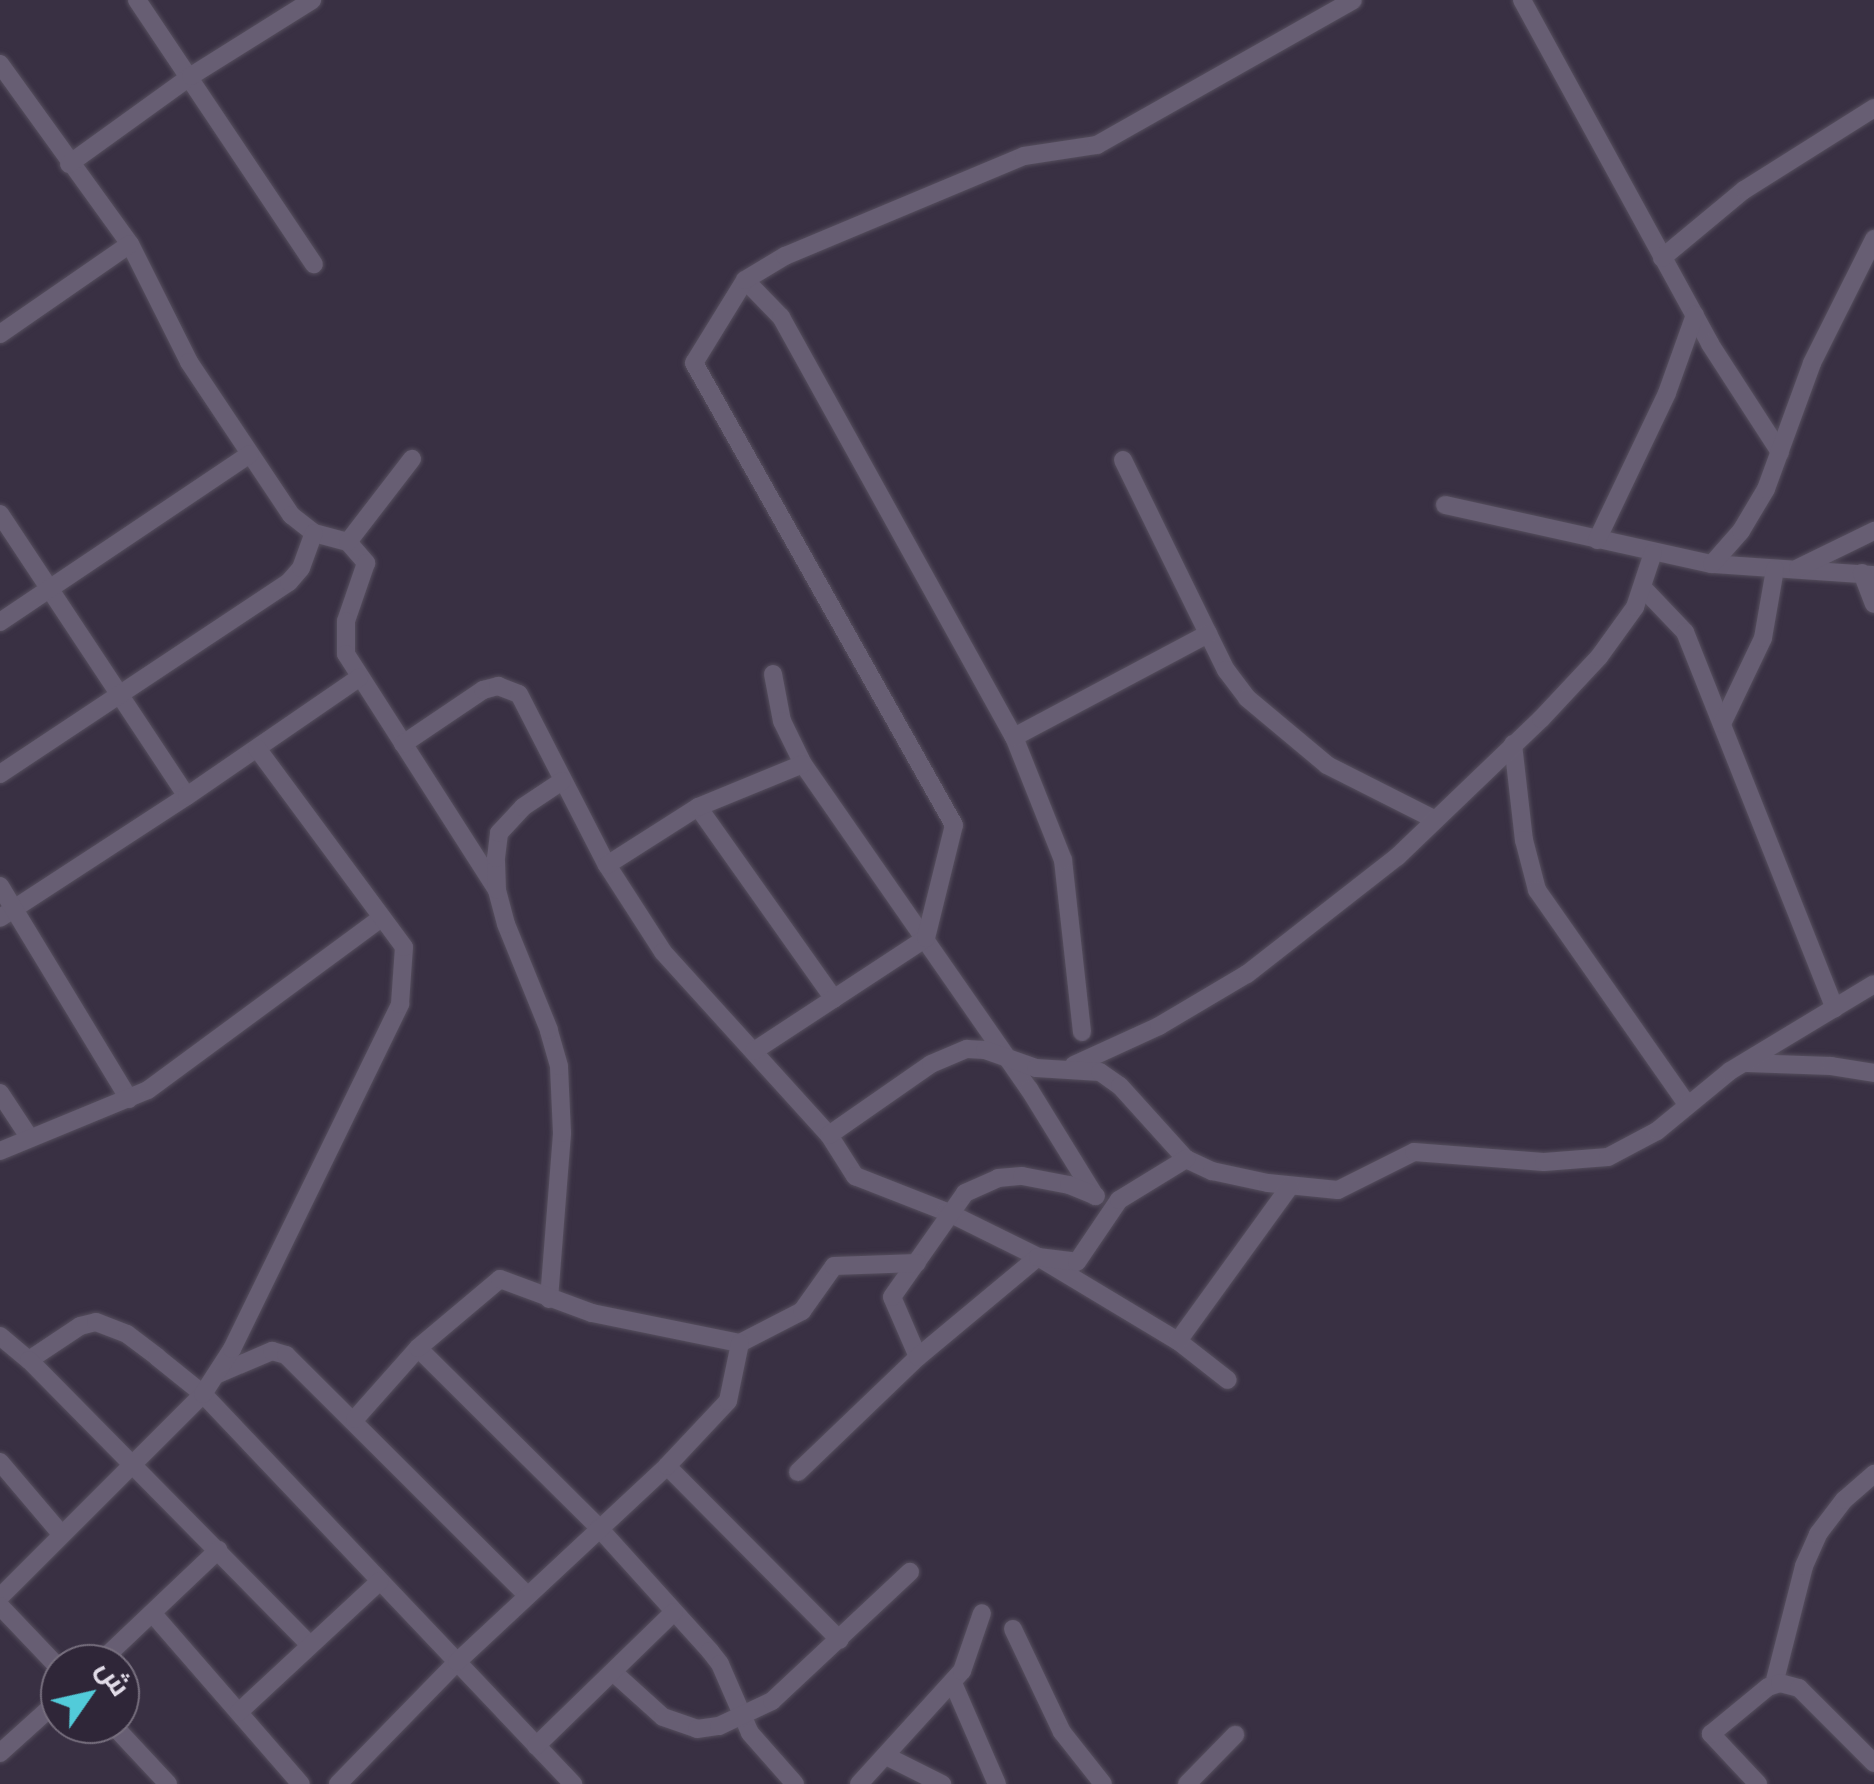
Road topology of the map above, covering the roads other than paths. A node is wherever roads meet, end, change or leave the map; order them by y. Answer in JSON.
{"nodes":[{"id":1,"x":137,"y":0,"type":"edge"},
{"id":2,"x":312,"y":0,"type":"edge"},
{"id":3,"x":1353,"y":0,"type":"edge"},
{"id":4,"x":1522,"y":0,"type":"edge"},
{"id":5,"x":2,"y":72,"type":"edge"},
{"id":6,"x":191,"y":76,"type":"junction"},
{"id":7,"x":1874,"y":108,"type":"edge"},
{"id":8,"x":69,"y":164,"type":"junction"},
{"id":9,"x":1874,"y":238,"type":"edge"},
{"id":10,"x":130,"y":244,"type":"junction"},
{"id":11,"x":1662,"y":258,"type":"junction"},
{"id":12,"x":314,"y":264,"type":"dead end"},
{"id":13,"x":1867,"y":269,"type":"edge"},
{"id":14,"x":745,"y":280,"type":"junction"},
{"id":15,"x":1695,"y":315,"type":"junction"},
{"id":16,"x":0,"y":334,"type":"edge"},
{"id":17,"x":1780,"y":452,"type":"junction"},
{"id":18,"x":250,"y":454,"type":"junction"},
{"id":19,"x":412,"y":459,"type":"dead end"},
{"id":20,"x":1123,"y":460,"type":"dead end"},
{"id":21,"x":1446,"y":505,"type":"dead end"},
{"id":22,"x":0,"y":514,"type":"edge"},
{"id":23,"x":1874,"y":531,"type":"edge"},
{"id":24,"x":314,"y":534,"type":"junction"},
{"id":25,"x":1597,"y":540,"type":"junction"},
{"id":26,"x":348,"y":542,"type":"junction"},
{"id":27,"x":1653,"y":553,"type":"junction"},
{"id":28,"x":1712,"y":564,"type":"junction"},
{"id":29,"x":1784,"y":570,"type":"junction"},
{"id":30,"x":1868,"y":574,"type":"edge"},
{"id":31,"x":1643,"y":588,"type":"junction"},
{"id":32,"x":47,"y":589,"type":"junction"},
{"id":33,"x":1874,"y":604,"type":"edge"},
{"id":34,"x":0,"y":622,"type":"edge"},
{"id":35,"x":1208,"y":634,"type":"junction"},
{"id":36,"x":772,"y":674,"type":"dead end"},
{"id":37,"x":359,"y":678,"type":"junction"},
{"id":38,"x":116,"y":695,"type":"junction"},
{"id":39,"x":1722,"y":724,"type":"junction"},
{"id":40,"x":1014,"y":737,"type":"junction"},
{"id":41,"x":404,"y":744,"type":"junction"},
{"id":42,"x":1513,"y":744,"type":"junction"},
{"id":43,"x":258,"y":748,"type":"junction"},
{"id":44,"x":802,"y":764,"type":"junction"},
{"id":45,"x":0,"y":774,"type":"edge"},
{"id":46,"x":562,"y":781,"type":"junction"},
{"id":47,"x":187,"y":796,"type":"junction"},
{"id":48,"x":698,"y":807,"type":"junction"},
{"id":49,"x":1434,"y":819,"type":"junction"},
{"id":50,"x":607,"y":865,"type":"junction"},
{"id":51,"x":0,"y":886,"type":"edge"},
{"id":52,"x":497,"y":890,"type":"junction"},
{"id":53,"x":8,"y":913,"type":"edge"},
{"id":54,"x":381,"y":918,"type":"junction"},
{"id":55,"x":926,"y":938,"type":"junction"},
{"id":56,"x":1874,"y":984,"type":"edge"},
{"id":57,"x":834,"y":999,"type":"junction"},
{"id":58,"x":1835,"y":1008,"type":"junction"},
{"id":59,"x":1082,"y":1032,"type":"dead end"},
{"id":60,"x":754,"y":1051,"type":"junction"},
{"id":61,"x":1004,"y":1056,"type":"junction"},
{"id":62,"x":1747,"y":1063,"type":"junction"},
{"id":63,"x":1068,"y":1067,"type":"junction"},
{"id":64,"x":1874,"y":1073,"type":"edge"},
{"id":65,"x":0,"y":1093,"type":"edge"},
{"id":66,"x":129,"y":1099,"type":"junction"},
{"id":67,"x":1686,"y":1104,"type":"junction"},
{"id":68,"x":829,"y":1135,"type":"junction"},
{"id":69,"x":29,"y":1137,"type":"junction"},
{"id":70,"x":0,"y":1151,"type":"edge"},
{"id":71,"x":1186,"y":1158,"type":"junction"},
{"id":72,"x":1290,"y":1186,"type":"junction"},
{"id":73,"x":1095,"y":1196,"type":"junction"},
{"id":74,"x":1114,"y":1206,"type":"junction"},
{"id":75,"x":947,"y":1212,"type":"junction"},
{"id":76,"x":1038,"y":1258,"type":"junction"},
{"id":77,"x":917,"y":1264,"type":"junction"},
{"id":78,"x":549,"y":1299,"type":"junction"},
{"id":79,"x":0,"y":1336,"type":"edge"},
{"id":80,"x":1178,"y":1341,"type":"junction"},
{"id":81,"x":740,"y":1343,"type":"junction"},
{"id":82,"x":418,"y":1348,"type":"junction"},
{"id":83,"x":918,"y":1357,"type":"junction"},
{"id":84,"x":29,"y":1360,"type":"junction"},
{"id":85,"x":215,"y":1375,"type":"junction"},
{"id":86,"x":1228,"y":1380,"type":"dead end"},
{"id":87,"x":203,"y":1394,"type":"junction"},
{"id":88,"x":355,"y":1420,"type":"junction"},
{"id":89,"x":0,"y":1462,"type":"edge"},
{"id":90,"x":134,"y":1465,"type":"junction"},
{"id":91,"x":667,"y":1466,"type":"junction"},
{"id":92,"x":798,"y":1472,"type":"dead end"},
{"id":93,"x":1874,"y":1474,"type":"edge"},
{"id":94,"x":600,"y":1528,"type":"junction"},
{"id":95,"x":61,"y":1534,"type":"junction"},
{"id":96,"x":218,"y":1550,"type":"junction"},
{"id":97,"x":910,"y":1572,"type":"dead end"},
{"id":98,"x":380,"y":1581,"type":"junction"},
{"id":99,"x":527,"y":1595,"type":"junction"},
{"id":100,"x":0,"y":1597,"type":"edge"},
{"id":101,"x":0,"y":1606,"type":"edge"},
{"id":102,"x":674,"y":1612,"type":"junction"},
{"id":103,"x":982,"y":1613,"type":"dead end"},
{"id":104,"x":153,"y":1614,"type":"junction"},
{"id":105,"x":1012,"y":1629,"type":"dead end"},
{"id":106,"x":840,"y":1640,"type":"junction"},
{"id":107,"x":120,"y":1644,"type":"edge"},
{"id":108,"x":309,"y":1644,"type":"junction"},
{"id":109,"x":40,"y":1648,"type":"edge"},
{"id":110,"x":457,"y":1662,"type":"junction"},
{"id":111,"x":613,"y":1672,"type":"junction"},
{"id":112,"x":953,"y":1683,"type":"junction"},
{"id":113,"x":1774,"y":1684,"type":"junction"},
{"id":114,"x":239,"y":1712,"type":"junction"},
{"id":115,"x":40,"y":1715,"type":"edge"},
{"id":116,"x":742,"y":1718,"type":"junction"},
{"id":117,"x":1235,"y":1735,"type":"dead end"},
{"id":118,"x":3,"y":1744,"type":"edge"},
{"id":119,"x":128,"y":1744,"type":"edge"},
{"id":120,"x":536,"y":1746,"type":"junction"},
{"id":121,"x":886,"y":1756,"type":"junction"},
{"id":122,"x":1874,"y":1763,"type":"edge"},
{"id":123,"x":159,"y":1781,"type":"edge"},
{"id":124,"x":301,"y":1784,"type":"edge"},
{"id":125,"x":338,"y":1784,"type":"edge"},
{"id":126,"x":573,"y":1784,"type":"edge"},
{"id":127,"x":795,"y":1784,"type":"edge"},
{"id":128,"x":860,"y":1784,"type":"edge"},
{"id":129,"x":942,"y":1784,"type":"edge"},
{"id":130,"x":997,"y":1784,"type":"edge"},
{"id":131,"x":1104,"y":1784,"type":"edge"},
{"id":132,"x":1187,"y":1784,"type":"edge"},
{"id":133,"x":1758,"y":1784,"type":"edge"}],
"edges":[{"from":1,"to":6,"type":"street"},
{"from":2,"to":6,"type":"street"},
{"from":3,"to":14,"type":"street"},
{"from":4,"to":11,"type":"street"},
{"from":5,"to":8,"type":"street"},
{"from":6,"to":8,"type":"street"},
{"from":6,"to":12,"type":"street"},
{"from":7,"to":11,"type":"street"},
{"from":8,"to":10,"type":"street"},
{"from":9,"to":13,"type":"street"},
{"from":10,"to":16,"type":"street"},
{"from":10,"to":18,"type":"street"},
{"from":11,"to":15,"type":"street"},
{"from":13,"to":17,"type":"street"},
{"from":14,"to":40,"type":"street"},
{"from":14,"to":55,"type":"street"},
{"from":15,"to":17,"type":"street"},
{"from":15,"to":25,"type":"street"},
{"from":17,"to":28,"type":"street"},
{"from":18,"to":24,"type":"street"},
{"from":18,"to":32,"type":"street"},
{"from":19,"to":26,"type":"street"},
{"from":20,"to":35,"type":"street"},
{"from":21,"to":25,"type":"street"},
{"from":22,"to":32,"type":"street"},
{"from":23,"to":29,"type":"street"},
{"from":24,"to":26,"type":"street"},
{"from":24,"to":38,"type":"street"},
{"from":25,"to":27,"type":"street"},
{"from":26,"to":37,"type":"street"},
{"from":27,"to":28,"type":"street"},
{"from":27,"to":31,"type":"street"},
{"from":28,"to":29,"type":"street"},
{"from":29,"to":30,"type":"street"},
{"from":29,"to":39,"type":"street"},
{"from":30,"to":33,"type":"street"},
{"from":31,"to":39,"type":"street"},
{"from":31,"to":42,"type":"street"},
{"from":32,"to":34,"type":"street"},
{"from":32,"to":38,"type":"street"},
{"from":35,"to":40,"type":"street"},
{"from":35,"to":49,"type":"street"},
{"from":36,"to":44,"type":"street"},
{"from":37,"to":41,"type":"street"},
{"from":37,"to":43,"type":"street"},
{"from":38,"to":45,"type":"street"},
{"from":38,"to":47,"type":"street"},
{"from":39,"to":58,"type":"street"},
{"from":40,"to":59,"type":"street"},
{"from":41,"to":46,"type":"street"},
{"from":41,"to":52,"type":"street"},
{"from":42,"to":49,"type":"street"},
{"from":42,"to":67,"type":"street"},
{"from":43,"to":47,"type":"street"},
{"from":43,"to":54,"type":"street"},
{"from":44,"to":48,"type":"street"},
{"from":44,"to":55,"type":"street"},
{"from":46,"to":50,"type":"street"},
{"from":46,"to":52,"type":"street"},
{"from":47,"to":53,"type":"street"},
{"from":48,"to":50,"type":"street"},
{"from":48,"to":57,"type":"street"},
{"from":49,"to":63,"type":"street"},
{"from":50,"to":60,"type":"street"},
{"from":51,"to":53,"type":"street"},
{"from":52,"to":78,"type":"street"},
{"from":53,"to":66,"type":"street"},
{"from":54,"to":66,"type":"street"},
{"from":54,"to":85,"type":"street"},
{"from":55,"to":57,"type":"street"},
{"from":55,"to":61,"type":"street"},
{"from":56,"to":58,"type":"street"},
{"from":57,"to":60,"type":"street"},
{"from":58,"to":62,"type":"street"},
{"from":60,"to":68,"type":"street"},
{"from":61,"to":63,"type":"street"},
{"from":61,"to":68,"type":"street"},
{"from":61,"to":73,"type":"street"},
{"from":62,"to":64,"type":"street"},
{"from":62,"to":67,"type":"street"},
{"from":63,"to":71,"type":"street"},
{"from":65,"to":69,"type":"street"},
{"from":66,"to":69,"type":"street"},
{"from":67,"to":72,"type":"street"},
{"from":68,"to":75,"type":"street"},
{"from":69,"to":70,"type":"street"},
{"from":71,"to":72,"type":"street"},
{"from":71,"to":74,"type":"street"},
{"from":72,"to":80,"type":"street"},
{"from":73,"to":74,"type":"street"},
{"from":73,"to":75,"type":"street"},
{"from":74,"to":76,"type":"street"},
{"from":75,"to":76,"type":"street"},
{"from":75,"to":77,"type":"street"},
{"from":76,"to":80,"type":"street"},
{"from":76,"to":83,"type":"street"},
{"from":77,"to":81,"type":"street"},
{"from":77,"to":83,"type":"street"},
{"from":78,"to":81,"type":"street"},
{"from":78,"to":82,"type":"street"},
{"from":79,"to":84,"type":"street"},
{"from":80,"to":86,"type":"street"},
{"from":81,"to":91,"type":"street"},
{"from":82,"to":88,"type":"street"},
{"from":82,"to":94,"type":"street"},
{"from":83,"to":92,"type":"street"},
{"from":84,"to":87,"type":"street"},
{"from":84,"to":90,"type":"street"},
{"from":85,"to":87,"type":"street"},
{"from":85,"to":88,"type":"street"},
{"from":87,"to":90,"type":"street"},
{"from":87,"to":98,"type":"street"},
{"from":88,"to":99,"type":"street"},
{"from":89,"to":95,"type":"street"},
{"from":90,"to":95,"type":"street"},
{"from":90,"to":96,"type":"street"},
{"from":91,"to":94,"type":"street"},
{"from":91,"to":106,"type":"street"},
{"from":93,"to":113,"type":"street"},
{"from":94,"to":99,"type":"street"},
{"from":94,"to":102,"type":"street"},
{"from":95,"to":100,"type":"street"},
{"from":96,"to":104,"type":"street"},
{"from":96,"to":108,"type":"street"},
{"from":97,"to":106,"type":"street"},
{"from":98,"to":108,"type":"street"},
{"from":98,"to":110,"type":"street"},
{"from":99,"to":110,"type":"street"},
{"from":101,"to":109,"type":"street"},
{"from":102,"to":111,"type":"street"},
{"from":102,"to":116,"type":"street"},
{"from":103,"to":112,"type":"street"},
{"from":104,"to":107,"type":"street"},
{"from":104,"to":114,"type":"street"},
{"from":105,"to":131,"type":"street"},
{"from":106,"to":116,"type":"street"},
{"from":108,"to":114,"type":"street"},
{"from":110,"to":120,"type":"street"},
{"from":110,"to":125,"type":"street"},
{"from":111,"to":116,"type":"street"},
{"from":111,"to":120,"type":"street"},
{"from":112,"to":121,"type":"street"},
{"from":112,"to":130,"type":"street"},
{"from":113,"to":122,"type":"street"},
{"from":113,"to":133,"type":"street"},
{"from":114,"to":124,"type":"street"},
{"from":115,"to":118,"type":"street"},
{"from":116,"to":127,"type":"street"},
{"from":117,"to":132,"type":"street"},
{"from":119,"to":123,"type":"street"},
{"from":120,"to":126,"type":"street"},
{"from":121,"to":128,"type":"street"},
{"from":121,"to":129,"type":"street"}]}
